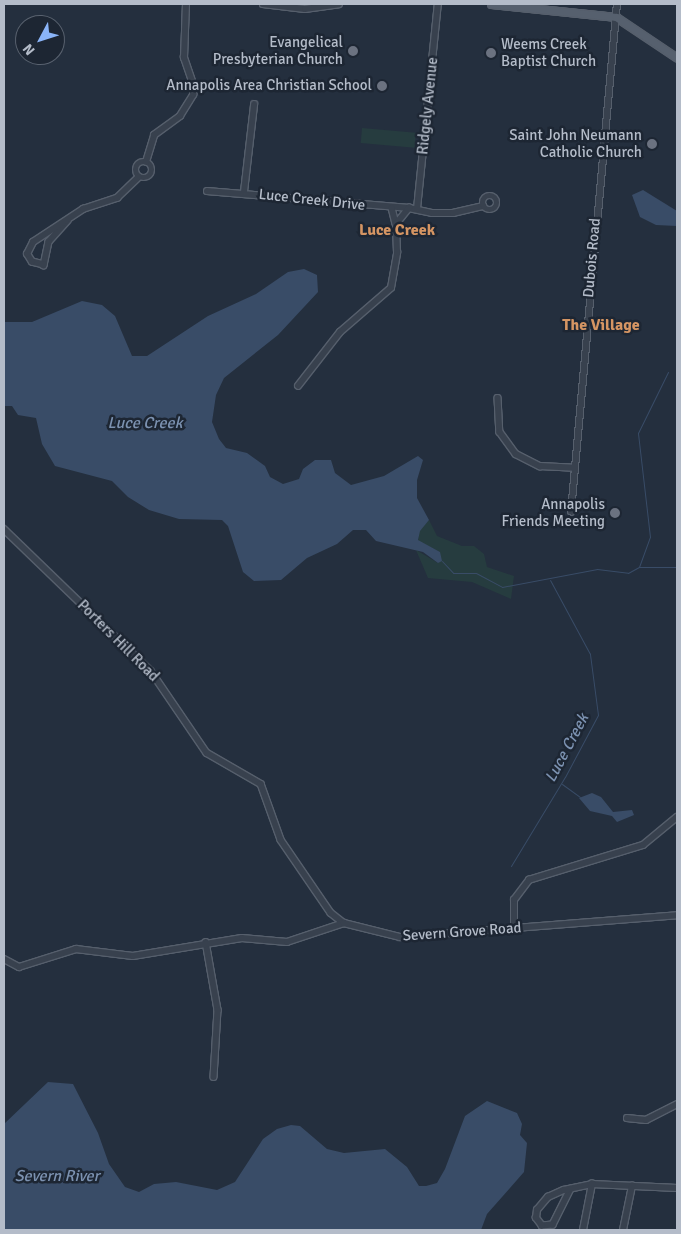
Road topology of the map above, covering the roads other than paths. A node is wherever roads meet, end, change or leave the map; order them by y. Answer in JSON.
{"nodes":[{"id":1,"x":186,"y":4,"type":"edge"},
{"id":2,"x":263,"y":4,"type":"edge"},
{"id":3,"x":339,"y":4,"type":"edge"},
{"id":4,"x":438,"y":4,"type":"edge"},
{"id":5,"x":491,"y":4,"type":"edge"},
{"id":6,"x":617,"y":4,"type":"edge"},
{"id":7,"x":616,"y":17,"type":"junction"},
{"id":8,"x":677,"y":58,"type":"edge"},
{"id":9,"x":254,"y":105,"type":"dead end"},
{"id":10,"x":146,"y":162,"type":"junction"},
{"id":11,"x":139,"y":176,"type":"junction"},
{"id":12,"x":207,"y":191,"type":"dead end"},
{"id":13,"x":244,"y":192,"type":"junction"},
{"id":14,"x":483,"y":206,"type":"dead end"},
{"id":15,"x":392,"y":208,"type":"junction"},
{"id":16,"x":409,"y":208,"type":"junction"},
{"id":17,"x":417,"y":209,"type":"junction"},
{"id":18,"x":68,"y":221,"type":"junction"},
{"id":19,"x":396,"y":224,"type":"junction"},
{"id":20,"x":298,"y":386,"type":"dead end"},
{"id":21,"x":498,"y":398,"type":"dead end"},
{"id":22,"x":574,"y":468,"type":"junction"},
{"id":23,"x":571,"y":512,"type":"dead end"},
{"id":24,"x":4,"y":529,"type":"edge"},
{"id":25,"x":677,"y":818,"type":"edge"},
{"id":26,"x":677,"y":915,"type":"edge"},
{"id":27,"x":344,"y":923,"type":"junction"},
{"id":28,"x":514,"y":928,"type":"junction"},
{"id":29,"x":206,"y":942,"type":"junction"},
{"id":30,"x":4,"y":959,"type":"edge"},
{"id":31,"x":214,"y":1077,"type":"dead end"},
{"id":32,"x":677,"y":1104,"type":"edge"},
{"id":33,"x":627,"y":1118,"type":"dead end"},
{"id":34,"x":592,"y":1184,"type":"junction"},
{"id":35,"x":632,"y":1186,"type":"junction"},
{"id":36,"x":677,"y":1188,"type":"edge"},
{"id":37,"x":571,"y":1189,"type":"junction"},
{"id":38,"x":583,"y":1230,"type":"edge"},
{"id":39,"x":623,"y":1230,"type":"edge"}],
"edges":[{"from":1,"to":10,"type":"street"},
{"from":2,"to":3,"type":"street"},
{"from":4,"to":17,"type":"street","name":"Ridgely Avenue"},
{"from":5,"to":7,"type":"main road"},
{"from":6,"to":7,"type":"street","name":"Dubois Road"},
{"from":7,"to":8,"type":"main road"},
{"from":7,"to":22,"type":"street","name":"Dubois Road"},
{"from":9,"to":13,"type":"street"},
{"from":10,"to":11,"type":"street"},
{"from":10,"to":11,"type":"street"},
{"from":11,"to":18,"type":"street"},
{"from":12,"to":13,"type":"street","name":"Luce Creek Drive"},
{"from":13,"to":15,"type":"street","name":"Luce Creek Drive"},
{"from":14,"to":17,"type":"street","name":"Luce Creek Drive"},
{"from":15,"to":16,"type":"street","name":"Luce Creek Drive"},
{"from":15,"to":19,"type":"street"},
{"from":16,"to":17,"type":"street","name":"Luce Creek Drive"},
{"from":16,"to":19,"type":"street"},
{"from":18,"to":18,"type":"street"},
{"from":19,"to":20,"type":"street"},
{"from":21,"to":22,"type":"street"},
{"from":22,"to":23,"type":"street","name":"Dubois Road"},
{"from":24,"to":27,"type":"street","name":"Porters Hill Road"},
{"from":25,"to":28,"type":"street"},
{"from":26,"to":28,"type":"street","name":"Severn Grove Road"},
{"from":27,"to":28,"type":"street","name":"Severn Grove Road"},
{"from":27,"to":29,"type":"street"},
{"from":29,"to":30,"type":"street"},
{"from":29,"to":31,"type":"street"},
{"from":32,"to":33,"type":"street"},
{"from":34,"to":35,"type":"street"},
{"from":34,"to":37,"type":"street"},
{"from":34,"to":38,"type":"street"},
{"from":35,"to":36,"type":"street"},
{"from":35,"to":39,"type":"street"},
{"from":37,"to":37,"type":"street"}]}
